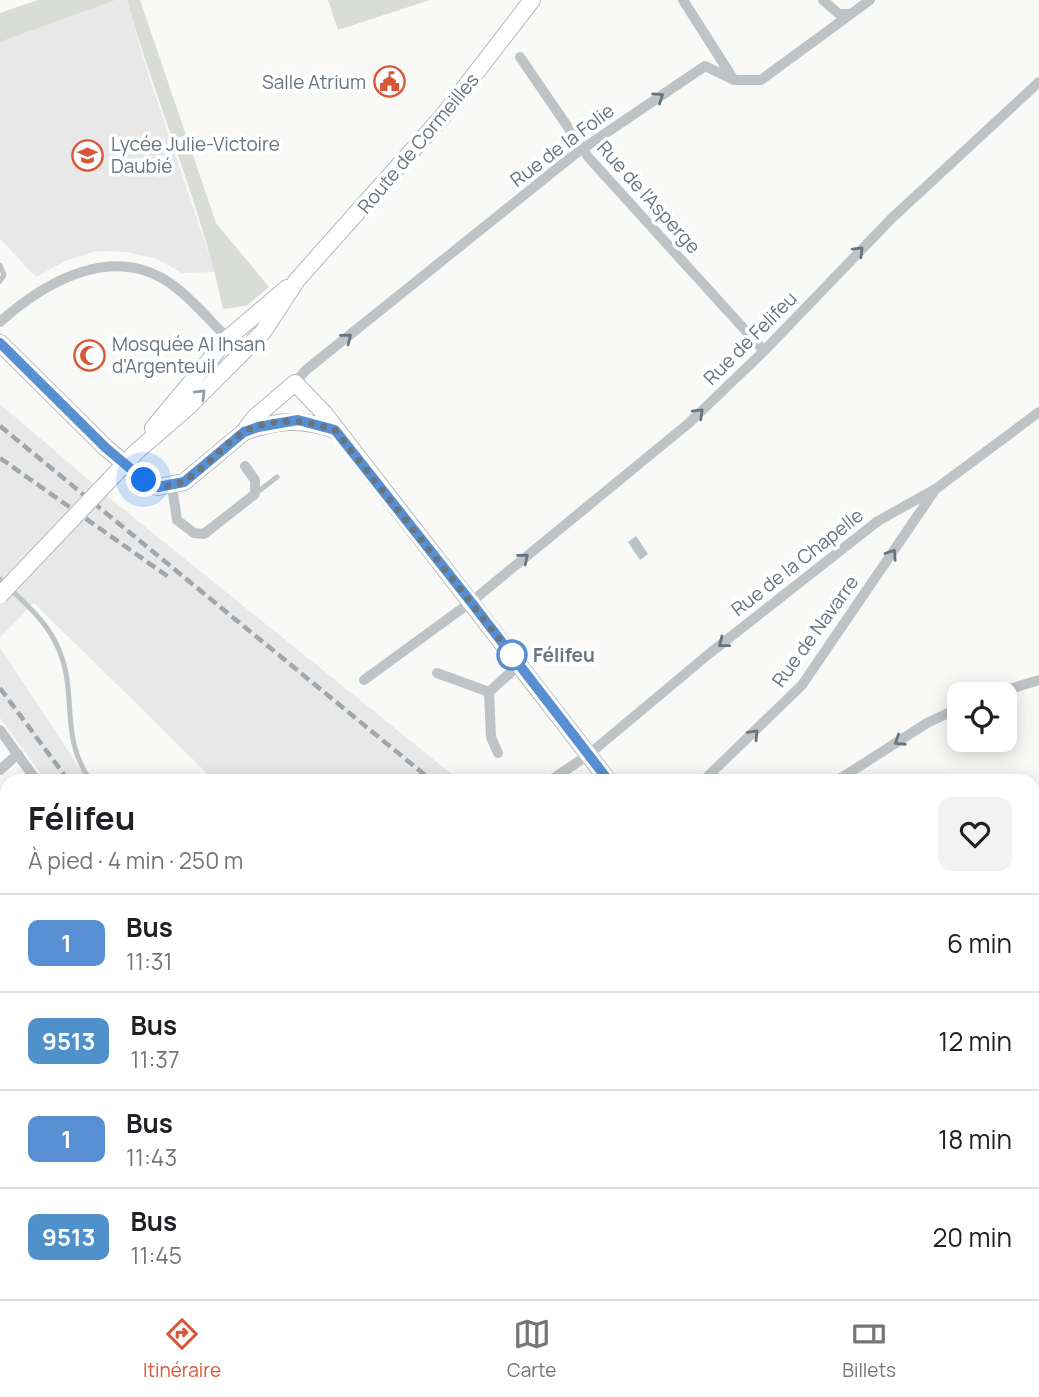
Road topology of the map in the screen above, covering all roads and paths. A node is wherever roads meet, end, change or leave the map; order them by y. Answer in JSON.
{"nodes":[{"id":1,"x":532,"y":0,"type":"edge"},
{"id":2,"x":683,"y":0,"type":"edge"},
{"id":3,"x":823,"y":0,"type":"edge"},
{"id":4,"x":870,"y":0,"type":"edge"},
{"id":5,"x":851,"y":14,"type":"junction"},
{"id":6,"x":520,"y":57,"type":"dead end"},
{"id":7,"x":734,"y":80,"type":"junction"},
{"id":8,"x":1039,"y":82,"type":"edge"},
{"id":9,"x":583,"y":149,"type":"junction"},
{"id":10,"x":0,"y":265,"type":"edge"},
{"id":11,"x":298,"y":280,"type":"junction"},
{"id":12,"x":0,"y":281,"type":"edge"},
{"id":13,"x":0,"y":322,"type":"edge"},
{"id":14,"x":227,"y":339,"type":"junction"},
{"id":15,"x":0,"y":343,"type":"edge"},
{"id":16,"x":764,"y":351,"type":"junction"},
{"id":17,"x":243,"y":353,"type":"junction"},
{"id":18,"x":295,"y":383,"type":"junction"},
{"id":19,"x":1039,"y":412,"type":"edge"},
{"id":20,"x":335,"y":430,"type":"junction"},
{"id":21,"x":244,"y":432,"type":"junction"},
{"id":22,"x":136,"y":452,"type":"junction"},
{"id":23,"x":245,"y":466,"type":"dead end"},
{"id":24,"x":277,"y":477,"type":"dead end"},
{"id":25,"x":172,"y":486,"type":"junction"},
{"id":26,"x":936,"y":488,"type":"junction"},
{"id":27,"x":255,"y":494,"type":"junction"},
{"id":28,"x":0,"y":579,"type":"edge"},
{"id":29,"x":0,"y":594,"type":"edge"},
{"id":30,"x":471,"y":602,"type":"junction"},
{"id":31,"x":519,"y":665,"type":"junction"},
{"id":32,"x":437,"y":673,"type":"dead end"},
{"id":33,"x":365,"y":680,"type":"dead end"},
{"id":34,"x":1039,"y":680,"type":"edge"},
{"id":35,"x":1017,"y":687,"type":"edge"},
{"id":36,"x":489,"y":692,"type":"junction"},
{"id":37,"x":947,"y":714,"type":"edge"},
{"id":38,"x":0,"y":730,"type":"edge"},
{"id":39,"x":498,"y":753,"type":"dead end"},
{"id":40,"x":18,"y":754,"type":"junction"},
{"id":41,"x":588,"y":755,"type":"junction"},
{"id":42,"x":0,"y":770,"type":"edge"},
{"id":43,"x":32,"y":774,"type":"edge"},
{"id":44,"x":87,"y":774,"type":"edge"},
{"id":45,"x":560,"y":774,"type":"edge"},
{"id":46,"x":603,"y":774,"type":"edge"},
{"id":47,"x":710,"y":774,"type":"edge"},
{"id":48,"x":847,"y":774,"type":"edge"}],
"edges":[{"from":1,"to":11,"type":"main road","name":"Route de Cormeilles"},
{"from":2,"to":7,"type":"street"},
{"from":3,"to":5,"type":"street"},
{"from":4,"to":5,"type":"street","name":"Rue de la Folie"},
{"from":5,"to":7,"type":"street","name":"Rue de la Folie"},
{"from":6,"to":9,"type":"street","name":"Rue de l'Asperge"},
{"from":9,"to":7,"type":"street","name":"Rue de la Folie","one_way":true},
{"from":16,"to":8,"type":"street","name":"Rue de Felifeu","one_way":true},
{"from":9,"to":16,"type":"street","name":"Rue de l'Asperge"},
{"from":18,"to":9,"type":"street","name":"Rue de la Folie","one_way":true},
{"from":10,"to":12,"type":"lane"},
{"from":11,"to":14,"type":"main road","name":"Route de Cormeilles"},
{"from":11,"to":17,"type":"main road","name":"Route de Cormeilles"},
{"from":13,"to":14,"type":"street"},
{"from":14,"to":17,"type":"street"},
{"from":14,"to":22,"type":"main road","name":"Route de Cormeilles"},
{"from":15,"to":25,"type":"main road"},
{"from":30,"to":16,"type":"street","name":"Rue de Felifeu","one_way":true},
{"from":22,"to":17,"type":"main road","name":"Route de Cormeilles","one_way":true},
{"from":18,"to":20,"type":"main road"},
{"from":18,"to":21,"type":"main road"},
{"from":19,"to":26,"type":"street","name":"Rue de la Chapelle"},
{"from":20,"to":21,"type":"main road"},
{"from":20,"to":30,"type":"main road"},
{"from":21,"to":25,"type":"main road"},
{"from":22,"to":29,"type":"main road","name":"Route de Cormeilles","bridge":true},
{"from":23,"to":27,"type":"street"},
{"from":24,"to":27,"type":"lane"},
{"from":25,"to":27,"type":"street"},
{"from":26,"to":41,"type":"street","name":"Rue de la Chapelle","one_way":true},
{"from":47,"to":26,"type":"street","name":"Rue de Navarre","one_way":true},
{"from":28,"to":44,"type":"lane"},
{"from":30,"to":31,"type":"main road"},
{"from":30,"to":33,"type":"street","name":"Rue de Felifeu"},
{"from":31,"to":36,"type":"street"},
{"from":31,"to":41,"type":"main road"},
{"from":32,"to":36,"type":"street"},
{"from":34,"to":35,"type":"street"},
{"from":36,"to":39,"type":"street"},
{"from":37,"to":48,"type":"street","one_way":true},
{"from":38,"to":40,"type":"street"},
{"from":40,"to":42,"type":"street"},
{"from":40,"to":43,"type":"street"},
{"from":41,"to":45,"type":"street","name":"Rue de la Chapelle"},
{"from":41,"to":46,"type":"main road"}]}
